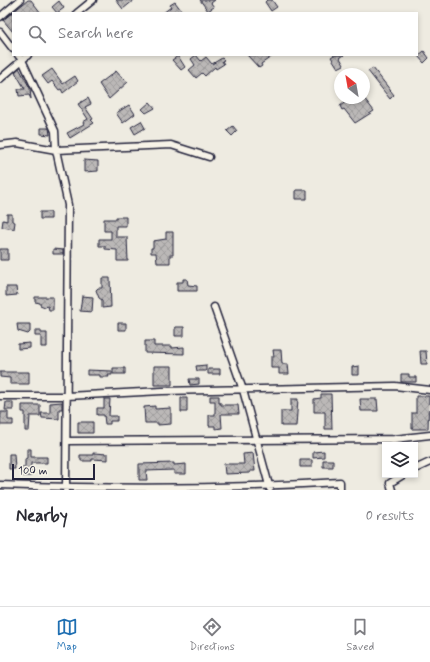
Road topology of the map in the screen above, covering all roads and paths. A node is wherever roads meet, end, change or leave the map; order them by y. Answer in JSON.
{"nodes":[{"id":1,"x":20,"y":0,"type":"edge"},
{"id":2,"x":93,"y":0,"type":"edge"},
{"id":3,"x":78,"y":12,"type":"edge"},
{"id":4,"x":0,"y":16,"type":"edge"},
{"id":5,"x":0,"y":32,"type":"edge"},
{"id":6,"x":12,"y":48,"type":"edge"},
{"id":7,"x":20,"y":58,"type":"edge"},
{"id":8,"x":0,"y":79,"type":"edge"},
{"id":9,"x":0,"y":145,"type":"edge"},
{"id":10,"x":56,"y":150,"type":"junction"},
{"id":11,"x":209,"y":157,"type":"dead end"},
{"id":12,"x":214,"y":307,"type":"dead end"},
{"id":13,"x":243,"y":390,"type":"junction"},
{"id":14,"x":430,"y":390,"type":"edge"},
{"id":15,"x":0,"y":396,"type":"edge"},
{"id":16,"x":67,"y":396,"type":"junction"},
{"id":17,"x":430,"y":436,"type":"edge"},
{"id":18,"x":256,"y":439,"type":"junction"},
{"id":19,"x":66,"y":441,"type":"junction"},
{"id":20,"x":430,"y":462,"type":"edge"},
{"id":21,"x":418,"y":468,"type":"edge"},
{"id":22,"x":399,"y":478,"type":"edge"},
{"id":23,"x":0,"y":485,"type":"edge"},
{"id":24,"x":270,"y":488,"type":"edge"},
{"id":25,"x":66,"y":489,"type":"edge"},
{"id":26,"x":340,"y":490,"type":"edge"},
{"id":27,"x":392,"y":490,"type":"edge"}],
"edges":[{"from":1,"to":4,"type":"street"},
{"from":2,"to":3,"type":"street"},
{"from":5,"to":6,"type":"street"},
{"from":7,"to":8,"type":"street"},
{"from":7,"to":10,"type":"street"},
{"from":9,"to":10,"type":"street"},
{"from":10,"to":11,"type":"street"},
{"from":10,"to":16,"type":"street"},
{"from":12,"to":13,"type":"street"},
{"from":13,"to":14,"type":"street"},
{"from":13,"to":16,"type":"street"},
{"from":13,"to":18,"type":"street"},
{"from":15,"to":16,"type":"street"},
{"from":16,"to":19,"type":"street"},
{"from":17,"to":18,"type":"street"},
{"from":18,"to":19,"type":"street"},
{"from":18,"to":24,"type":"street"},
{"from":19,"to":25,"type":"street"},
{"from":20,"to":21,"type":"street"},
{"from":22,"to":27,"type":"street"},
{"from":23,"to":25,"type":"street"},
{"from":24,"to":25,"type":"street"},
{"from":24,"to":26,"type":"street"}]}
